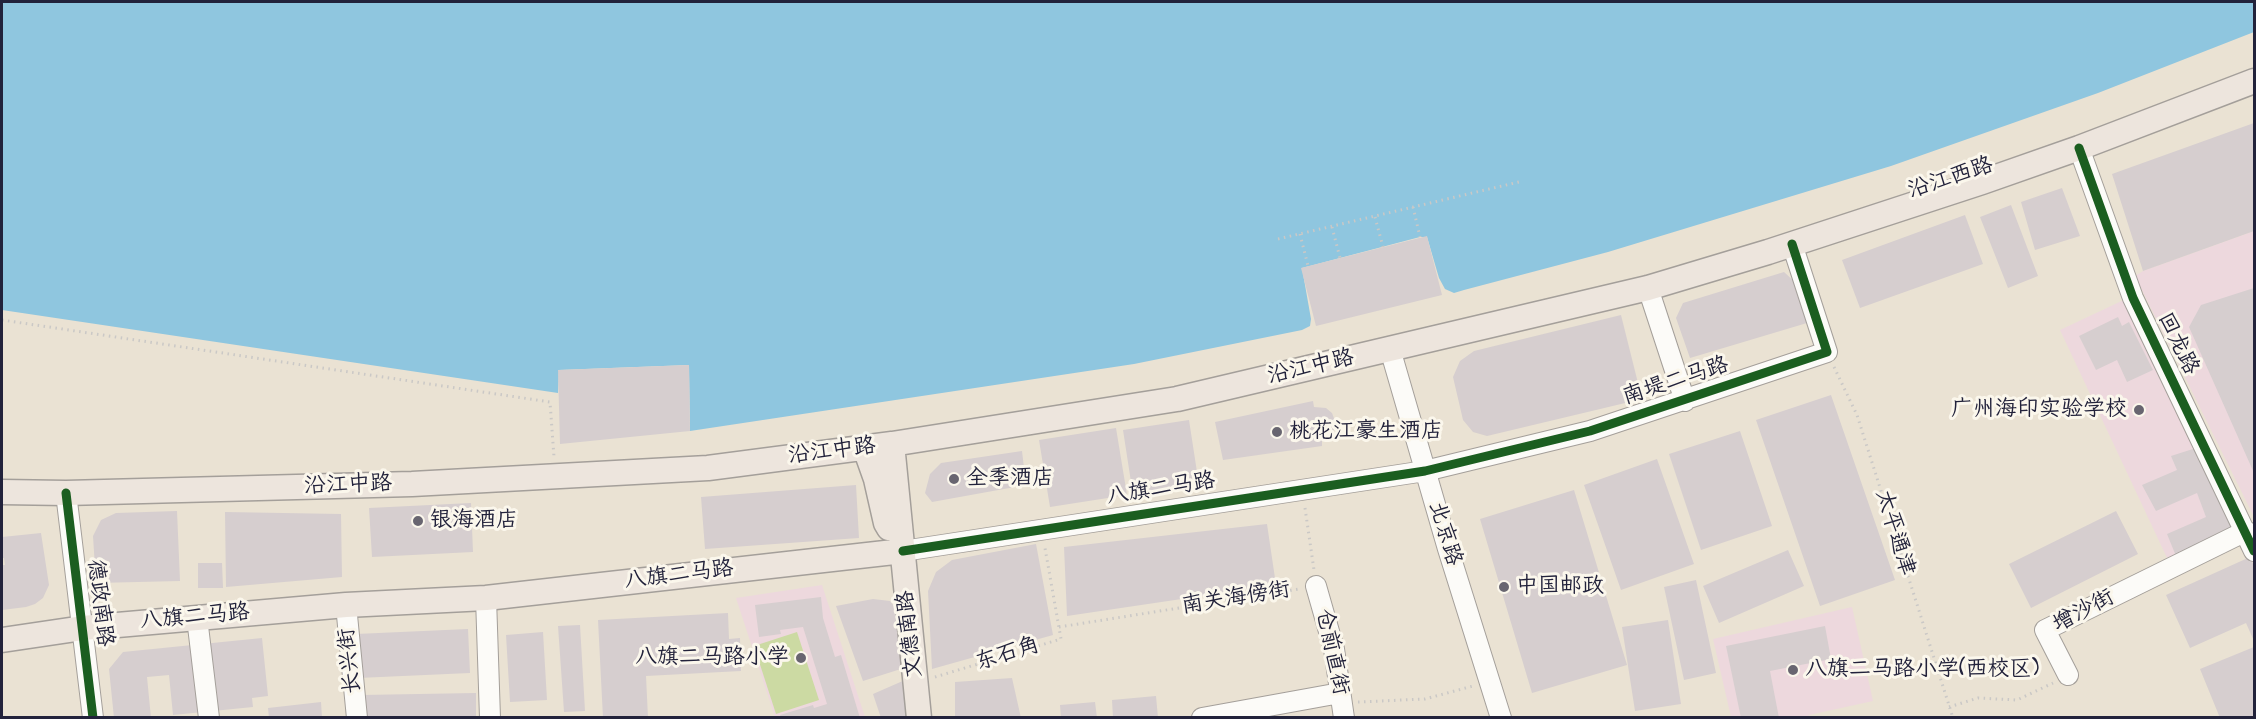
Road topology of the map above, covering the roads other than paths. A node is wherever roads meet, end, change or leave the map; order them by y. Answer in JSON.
{"nodes":[{"id":1,"x":2254,"y":68,"type":"edge"},
{"id":2,"x":2254,"y":81,"type":"edge"},
{"id":3,"x":2079,"y":148,"type":"junction"},
{"id":4,"x":1792,"y":244,"type":"junction"},
{"id":5,"x":1645,"y":281,"type":"junction"},
{"id":6,"x":1390,"y":349,"type":"junction"},
{"id":7,"x":1685,"y":400,"type":"junction"},
{"id":8,"x":892,"y":444,"type":"junction"},
{"id":9,"x":865,"y":448,"type":"junction"},
{"id":10,"x":1425,"y":471,"type":"junction"},
{"id":11,"x":2,"y":492,"type":"edge"},
{"id":12,"x":66,"y":493,"type":"junction"},
{"id":13,"x":2246,"y":531,"type":"junction"},
{"id":14,"x":903,"y":550,"type":"junction"},
{"id":15,"x":2254,"y":551,"type":"edge"},
{"id":16,"x":1316,"y":586,"type":"road end"},
{"id":17,"x":486,"y":598,"type":"junction"},
{"id":18,"x":346,"y":605,"type":"junction"},
{"id":19,"x":197,"y":618,"type":"junction"},
{"id":20,"x":83,"y":628,"type":"junction"},
{"id":21,"x":2,"y":640,"type":"edge"},
{"id":22,"x":2068,"y":675,"type":"road end"},
{"id":23,"x":1342,"y":705,"type":"edge"},
{"id":24,"x":93,"y":717,"type":"edge"},
{"id":25,"x":209,"y":717,"type":"edge"},
{"id":26,"x":357,"y":717,"type":"edge"},
{"id":27,"x":490,"y":717,"type":"edge"},
{"id":28,"x":919,"y":717,"type":"edge"},
{"id":29,"x":1202,"y":717,"type":"edge"},
{"id":30,"x":1501,"y":717,"type":"edge"}],
"edges":[{"from":1,"to":5,"type":"main road","name":"沿江西路"},
{"from":2,"to":3,"type":"main road","name":"沿江西路"},
{"from":3,"to":4,"type":"main road","name":"沿江西路"},
{"from":3,"to":13,"type":"street","name":"回龙路"},
{"from":4,"to":5,"type":"main road","name":"沿江西路"},
{"from":4,"to":7,"type":"street","name":"南堤二马路"},
{"from":5,"to":6,"type":"main road","name":"沿江中路"},
{"from":5,"to":7,"type":"street"},
{"from":6,"to":8,"type":"main road","name":"沿江中路"},
{"from":6,"to":10,"type":"street","name":"北京路"},
{"from":7,"to":10,"type":"street","name":"南堤二马路"},
{"from":8,"to":9,"type":"main road","name":"沿江中路"},
{"from":8,"to":14,"type":"main road","name":"文德南路"},
{"from":9,"to":12,"type":"main road","name":"沿江中路"},
{"from":9,"to":14,"type":"main road"},
{"from":10,"to":14,"type":"street","name":"八旗二马路"},
{"from":10,"to":30,"type":"street","name":"北京路"},
{"from":11,"to":12,"type":"main road","name":"沿江中路"},
{"from":12,"to":20,"type":"street","name":"德政南路"},
{"from":13,"to":15,"type":"street","name":"回龙路"},
{"from":13,"to":22,"type":"street","name":"增沙街"},
{"from":14,"to":17,"type":"main road","name":"八旗二马路"},
{"from":14,"to":28,"type":"main road","name":"文德南路"},
{"from":16,"to":23,"type":"street","name":"仓前直街"},
{"from":17,"to":18,"type":"main road","name":"八旗二马路"},
{"from":17,"to":27,"type":"street"},
{"from":18,"to":19,"type":"main road","name":"八旗二马路"},
{"from":18,"to":26,"type":"street","name":"长兴街"},
{"from":19,"to":20,"type":"main road","name":"八旗二马路"},
{"from":19,"to":25,"type":"street"},
{"from":20,"to":21,"type":"main road","name":"八旗二马路"},
{"from":20,"to":24,"type":"street","name":"德政南路"},
{"from":23,"to":29,"type":"street"}]}
